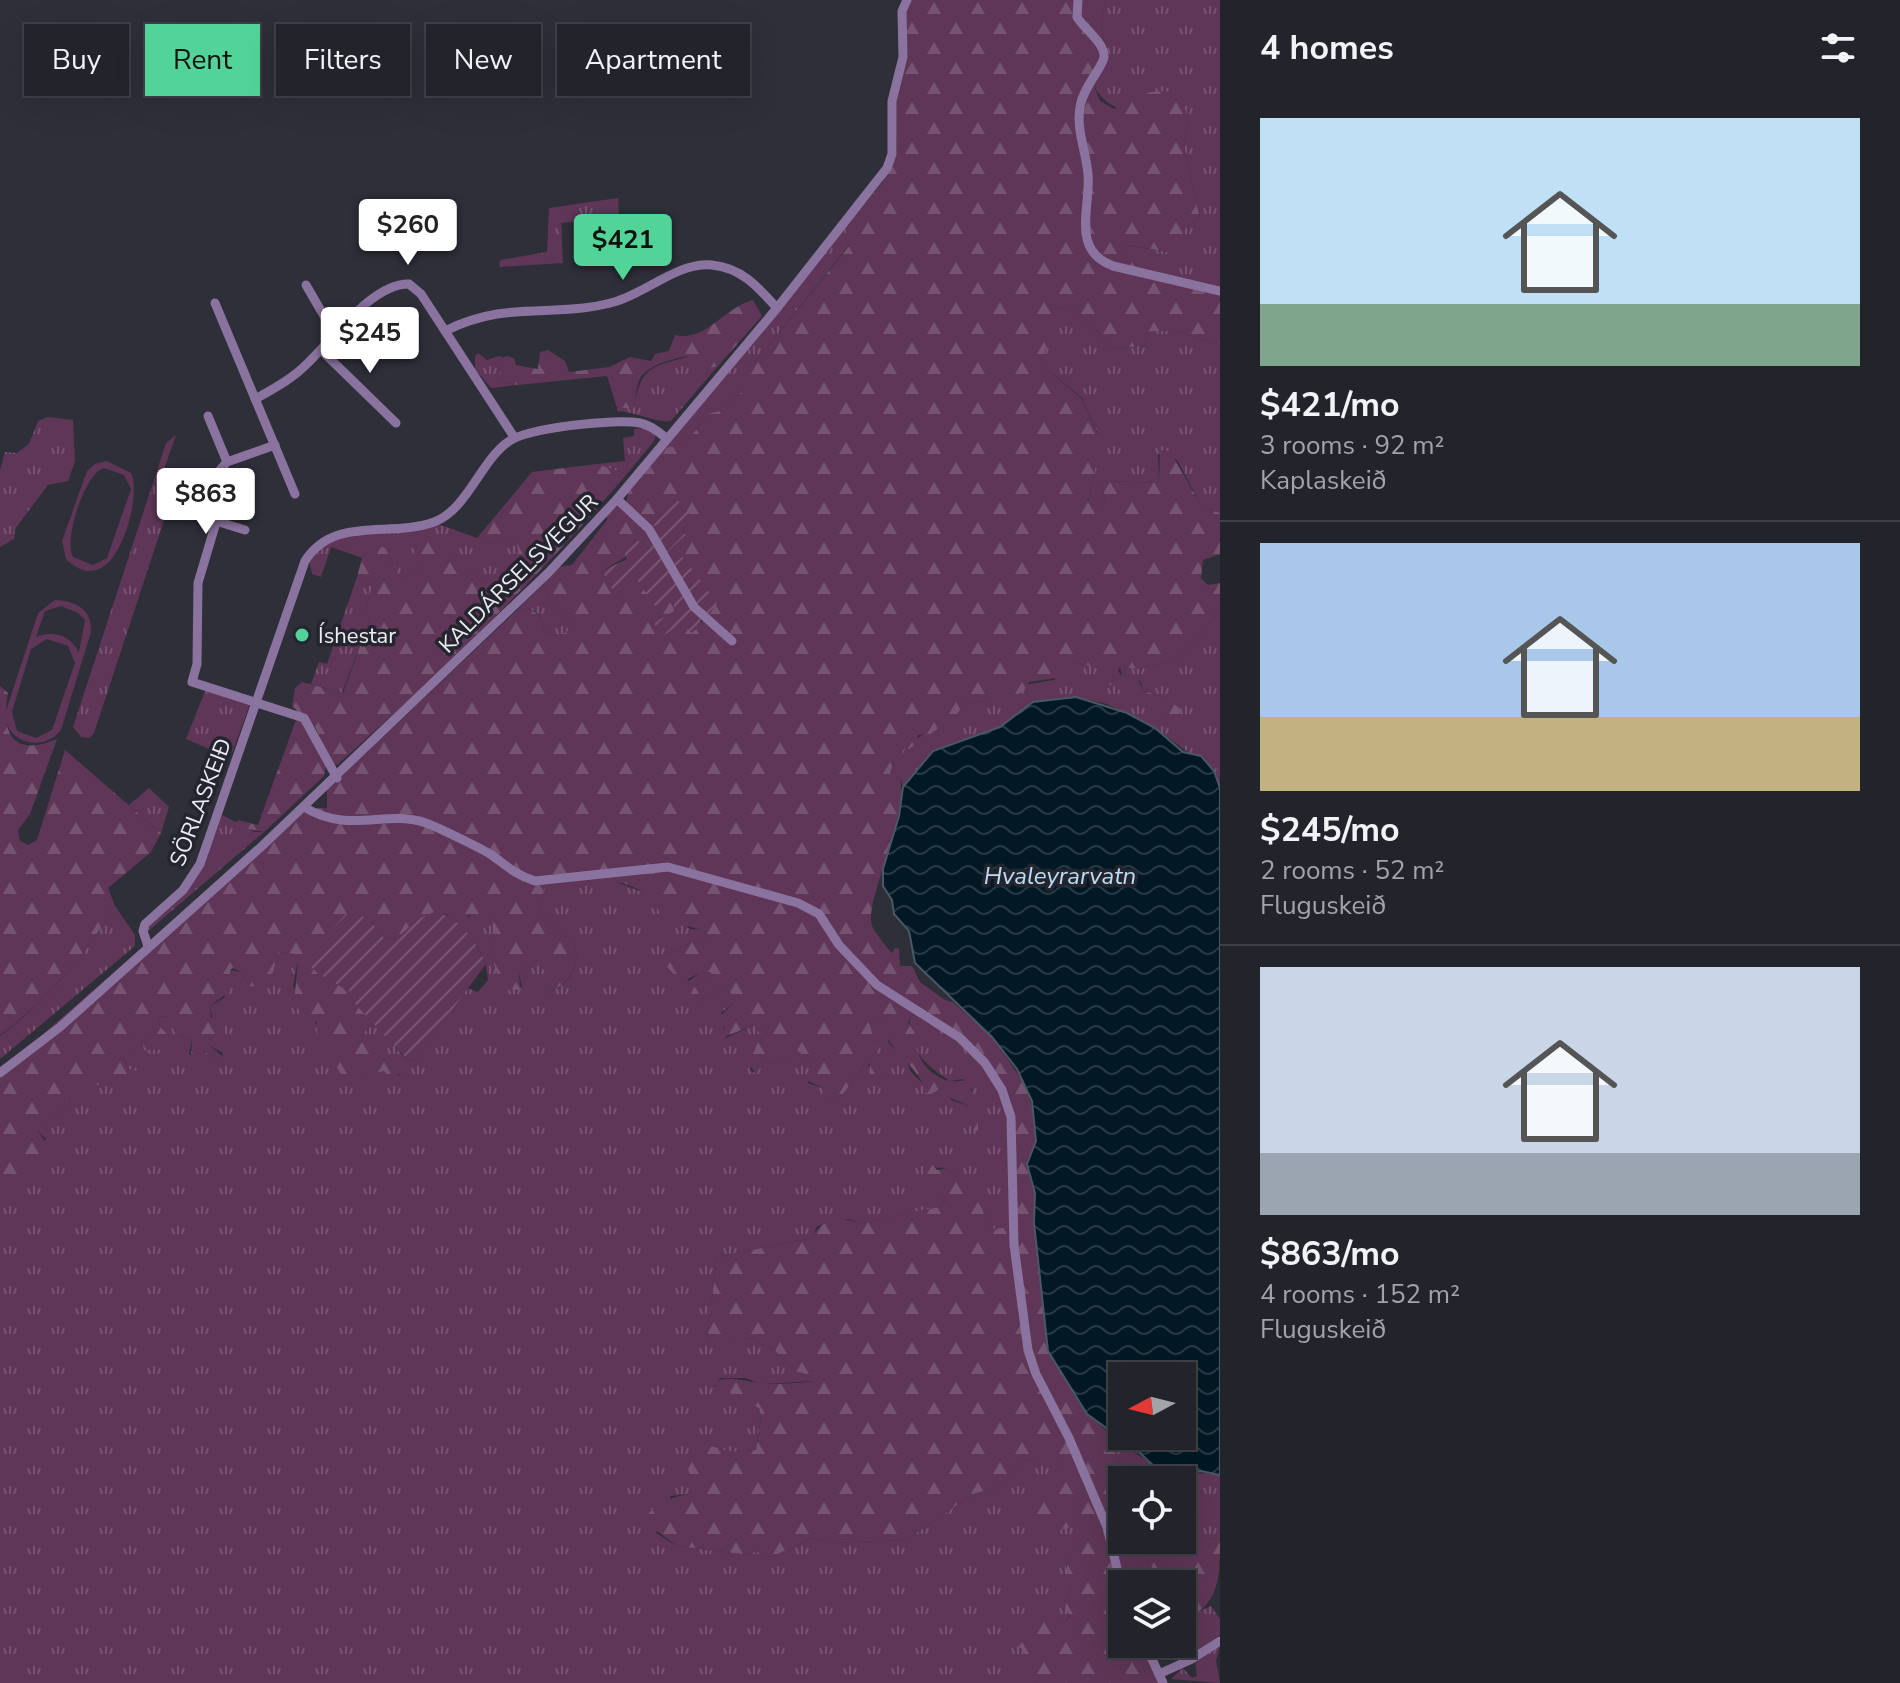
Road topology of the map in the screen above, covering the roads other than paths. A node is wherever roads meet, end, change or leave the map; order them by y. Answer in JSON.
{"nodes":[{"id":1,"x":907,"y":0,"type":"edge"},
{"id":2,"x":1078,"y":0,"type":"edge"},
{"id":3,"x":306,"y":285,"type":"dead end"},
{"id":4,"x":1220,"y":291,"type":"edge"},
{"id":5,"x":215,"y":303,"type":"dead end"},
{"id":6,"x":777,"y":308,"type":"junction"},
{"id":7,"x":445,"y":331,"type":"junction"},
{"id":8,"x":335,"y":335,"type":"junction"},
{"id":9,"x":322,"y":351,"type":"junction"},
{"id":10,"x":255,"y":399,"type":"junction"},
{"id":11,"x":208,"y":416,"type":"dead end"},
{"id":12,"x":396,"y":423,"type":"dead end"},
{"id":13,"x":514,"y":437,"type":"junction"},
{"id":14,"x":666,"y":438,"type":"junction"},
{"id":15,"x":275,"y":445,"type":"junction"},
{"id":16,"x":227,"y":462,"type":"junction"},
{"id":17,"x":295,"y":494,"type":"dead end"},
{"id":18,"x":617,"y":499,"type":"junction"},
{"id":19,"x":177,"y":509,"type":"dead end"},
{"id":20,"x":215,"y":521,"type":"junction"},
{"id":21,"x":245,"y":530,"type":"dead end"},
{"id":22,"x":732,"y":641,"type":"dead end"},
{"id":23,"x":257,"y":701,"type":"junction"},
{"id":24,"x":337,"y":778,"type":"junction"},
{"id":25,"x":304,"y":807,"type":"junction"},
{"id":26,"x":148,"y":946,"type":"junction"},
{"id":27,"x":0,"y":1073,"type":"edge"},
{"id":28,"x":1117,"y":1570,"type":"edge"},
{"id":29,"x":1220,"y":1641,"type":"edge"},
{"id":30,"x":1152,"y":1658,"type":"edge"},
{"id":31,"x":1162,"y":1678,"type":"edge"}],
"edges":[{"from":1,"to":6,"type":"street","name":"KALDÁRSELSVEGUR"},
{"from":2,"to":4,"type":"street"},
{"from":3,"to":8,"type":"street"},
{"from":5,"to":10,"type":"street"},
{"from":6,"to":7,"type":"street"},
{"from":6,"to":14,"type":"street","name":"KALDÁRSELSVEGUR"},
{"from":7,"to":8,"type":"street"},
{"from":7,"to":13,"type":"street"},
{"from":8,"to":9,"type":"street"},
{"from":9,"to":10,"type":"street"},
{"from":9,"to":12,"type":"street"},
{"from":10,"to":15,"type":"street"},
{"from":11,"to":16,"type":"street"},
{"from":13,"to":14,"type":"street"},
{"from":13,"to":23,"type":"street","name":"SÖRLASKEIÐ"},
{"from":14,"to":18,"type":"street","name":"KALDÁRSELSVEGUR"},
{"from":15,"to":16,"type":"street"},
{"from":15,"to":17,"type":"street"},
{"from":16,"to":20,"type":"street"},
{"from":18,"to":22,"type":"street"},
{"from":18,"to":24,"type":"street","name":"KALDÁRSELSVEGUR"},
{"from":19,"to":20,"type":"street"},
{"from":20,"to":21,"type":"street"},
{"from":20,"to":23,"type":"street"},
{"from":23,"to":24,"type":"street"},
{"from":23,"to":26,"type":"street","name":"SÖRLASKEIÐ"},
{"from":24,"to":25,"type":"street","name":"KALDÁRSELSVEGUR"},
{"from":25,"to":26,"type":"street","name":"KALDÁRSELSVEGUR"},
{"from":25,"to":28,"type":"street"},
{"from":26,"to":27,"type":"street","name":"KALDÁRSELSVEGUR"},
{"from":29,"to":31,"type":"street"},
{"from":30,"to":31,"type":"street"}]}
